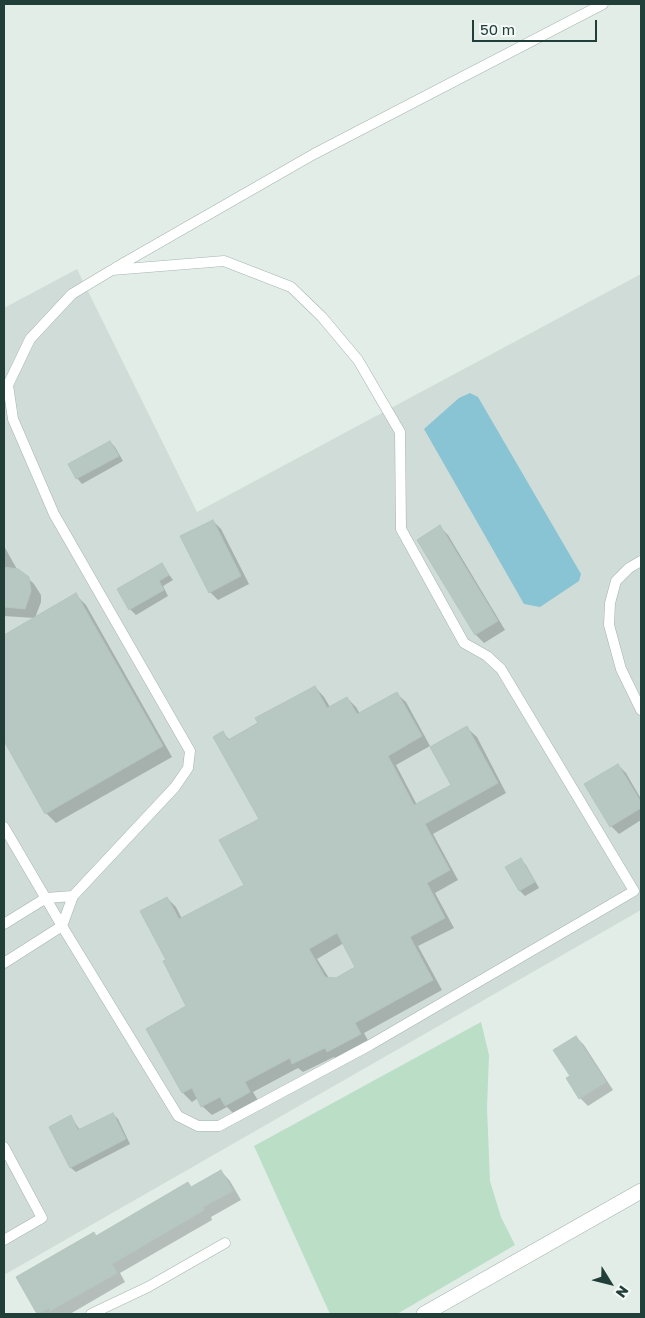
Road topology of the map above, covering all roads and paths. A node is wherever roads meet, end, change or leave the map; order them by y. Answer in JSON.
{"nodes":[{"id":1,"x":604,"y":4,"type":"edge"},
{"id":2,"x":112,"y":270,"type":"junction"},
{"id":3,"x":641,"y":561,"type":"edge"},
{"id":4,"x":641,"y":710,"type":"edge"},
{"id":5,"x":4,"y":827,"type":"edge"},
{"id":6,"x":638,"y":889,"type":"edge"},
{"id":7,"x":73,"y":896,"type":"junction"},
{"id":8,"x":46,"y":898,"type":"junction"},
{"id":9,"x":4,"y":924,"type":"edge"},
{"id":10,"x":62,"y":926,"type":"junction"},
{"id":11,"x":4,"y":962,"type":"edge"},
{"id":12,"x":4,"y":1147,"type":"edge"},
{"id":13,"x":641,"y":1191,"type":"edge"},
{"id":14,"x":4,"y":1240,"type":"edge"},
{"id":15,"x":225,"y":1243,"type":"dead end"},
{"id":16,"x":91,"y":1314,"type":"edge"},
{"id":17,"x":424,"y":1314,"type":"edge"}],
"edges":[{"from":1,"to":2,"type":"lane"},
{"from":2,"to":6,"type":"lane"},
{"from":2,"to":7,"type":"lane"},
{"from":3,"to":4,"type":"lane"},
{"from":5,"to":8,"type":"lane"},
{"from":6,"to":10,"type":"lane"},
{"from":7,"to":8,"type":"lane"},
{"from":7,"to":10,"type":"lane"},
{"from":8,"to":9,"type":"lane"},
{"from":8,"to":10,"type":"lane"},
{"from":10,"to":11,"type":"lane"},
{"from":12,"to":14,"type":"lane"},
{"from":13,"to":17,"type":"street"},
{"from":15,"to":16,"type":"lane"}]}
